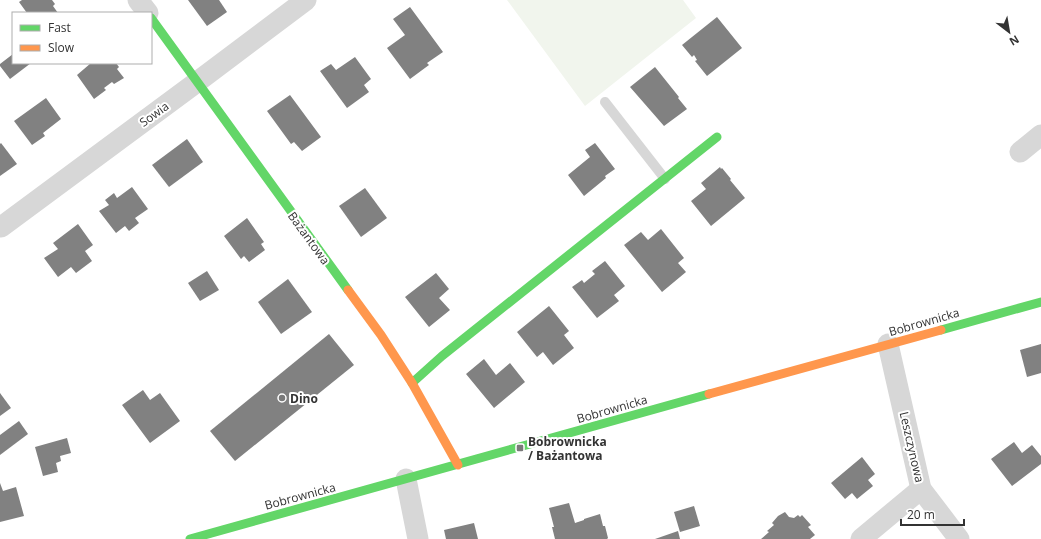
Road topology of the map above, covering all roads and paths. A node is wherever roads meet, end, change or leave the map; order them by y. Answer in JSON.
{"nodes":[{"id":1,"x":138,"y":0,"type":"edge"},
{"id":2,"x":306,"y":0,"type":"edge"},
{"id":3,"x":147,"y":12,"type":"edge"},
{"id":4,"x":152,"y":19,"type":"edge"},
{"id":5,"x":197,"y":82,"type":"junction"},
{"id":6,"x":605,"y":102,"type":"dead end"},
{"id":7,"x":1041,"y":135,"type":"edge"},
{"id":8,"x":717,"y":137,"type":"dead end"},
{"id":9,"x":1020,"y":152,"type":"dead end"},
{"id":10,"x":665,"y":179,"type":"junction"},
{"id":11,"x":1,"y":226,"type":"dead end"},
{"id":12,"x":1041,"y":302,"type":"edge"},
{"id":13,"x":888,"y":344,"type":"junction"},
{"id":14,"x":412,"y":383,"type":"junction"},
{"id":15,"x":458,"y":465,"type":"junction"},
{"id":16,"x":406,"y":479,"type":"junction"},
{"id":17,"x":921,"y":489,"type":"junction"},
{"id":18,"x":190,"y":539,"type":"edge"},
{"id":19,"x":418,"y":539,"type":"edge"},
{"id":20,"x":861,"y":539,"type":"edge"},
{"id":21,"x":959,"y":539,"type":"edge"}],
"edges":[{"from":1,"to":3,"type":"street"},
{"from":2,"to":5,"type":"street","name":"Sowia"},
{"from":4,"to":5,"type":"street","name":"Bażantowa"},
{"from":5,"to":11,"type":"street","name":"Sowia"},
{"from":5,"to":14,"type":"street","name":"Bażantowa"},
{"from":6,"to":10,"type":"lane"},
{"from":7,"to":9,"type":"street"},
{"from":8,"to":10,"type":"street"},
{"from":10,"to":14,"type":"street"},
{"from":12,"to":13,"type":"street","name":"Bobrownicka"},
{"from":13,"to":15,"type":"street","name":"Bobrownicka"},
{"from":13,"to":17,"type":"street","name":"Leszczynowa"},
{"from":14,"to":15,"type":"street","name":"Bażantowa"},
{"from":15,"to":16,"type":"street","name":"Bobrownicka"},
{"from":16,"to":18,"type":"street","name":"Bobrownicka"},
{"from":16,"to":19,"type":"street"},
{"from":17,"to":20,"type":"street"},
{"from":17,"to":21,"type":"street","name":"Leszczynowa"}]}
